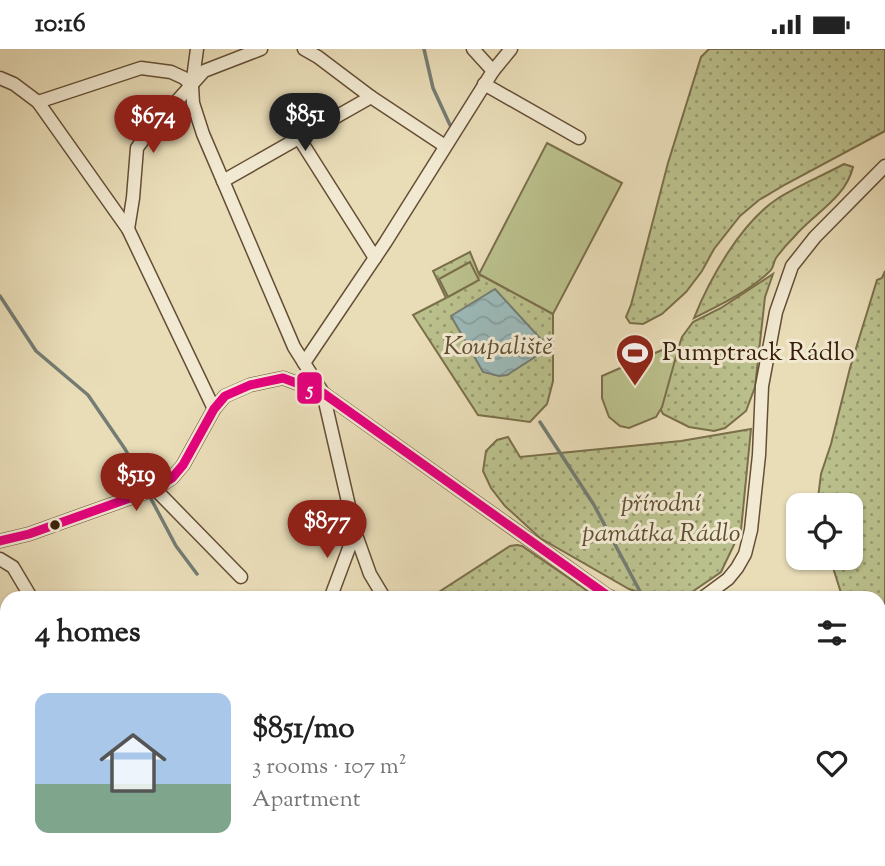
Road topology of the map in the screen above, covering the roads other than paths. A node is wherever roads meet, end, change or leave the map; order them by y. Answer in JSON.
{"nodes":[{"id":1,"x":197,"y":49,"type":"edge"},
{"id":2,"x":261,"y":49,"type":"edge"},
{"id":3,"x":304,"y":49,"type":"edge"},
{"id":4,"x":473,"y":49,"type":"edge"},
{"id":5,"x":511,"y":49,"type":"edge"},
{"id":6,"x":493,"y":71,"type":"junction"},
{"id":7,"x":0,"y":78,"type":"edge"},
{"id":8,"x":484,"y":84,"type":"junction"},
{"id":9,"x":192,"y":86,"type":"junction"},
{"id":10,"x":371,"y":97,"type":"junction"},
{"id":11,"x":38,"y":102,"type":"junction"},
{"id":12,"x":299,"y":138,"type":"junction"},
{"id":13,"x":579,"y":138,"type":"dead end"},
{"id":14,"x":446,"y":146,"type":"junction"},
{"id":15,"x":885,"y":166,"type":"edge"},
{"id":16,"x":223,"y":181,"type":"junction"},
{"id":17,"x":128,"y":229,"type":"junction"},
{"id":18,"x":375,"y":258,"type":"junction"},
{"id":19,"x":304,"y":363,"type":"junction"},
{"id":20,"x":323,"y":393,"type":"junction"},
{"id":21,"x":214,"y":409,"type":"junction"},
{"id":22,"x":155,"y":489,"type":"junction"},
{"id":23,"x":355,"y":532,"type":"junction"},
{"id":24,"x":0,"y":541,"type":"edge"},
{"id":25,"x":0,"y":559,"type":"edge"},
{"id":26,"x":241,"y":577,"type":"dead end"},
{"id":27,"x":27,"y":591,"type":"edge"},
{"id":28,"x":333,"y":591,"type":"edge"},
{"id":29,"x":380,"y":591,"type":"edge"},
{"id":30,"x":601,"y":591,"type":"edge"},
{"id":31,"x":712,"y":591,"type":"edge"}],
"edges":[{"from":1,"to":9,"type":"street"},
{"from":2,"to":9,"type":"street"},
{"from":3,"to":10,"type":"street"},
{"from":4,"to":6,"type":"street"},
{"from":5,"to":6,"type":"street"},
{"from":6,"to":8,"type":"street"},
{"from":7,"to":11,"type":"street"},
{"from":8,"to":13,"type":"street"},
{"from":8,"to":14,"type":"street"},
{"from":9,"to":11,"type":"street"},
{"from":9,"to":16,"type":"street"},
{"from":9,"to":17,"type":"street"},
{"from":10,"to":12,"type":"street"},
{"from":10,"to":14,"type":"street"},
{"from":11,"to":17,"type":"street"},
{"from":12,"to":16,"type":"street"},
{"from":12,"to":18,"type":"street"},
{"from":14,"to":18,"type":"street"},
{"from":15,"to":31,"type":"street"},
{"from":16,"to":19,"type":"street"},
{"from":17,"to":21,"type":"street"},
{"from":18,"to":19,"type":"street"},
{"from":19,"to":20,"type":"street"},
{"from":20,"to":21,"type":"street"},
{"from":20,"to":23,"type":"street"},
{"from":20,"to":30,"type":"street"},
{"from":21,"to":22,"type":"street"},
{"from":22,"to":24,"type":"street"},
{"from":22,"to":26,"type":"street"},
{"from":23,"to":28,"type":"street"},
{"from":23,"to":29,"type":"street"},
{"from":25,"to":27,"type":"street"}]}
